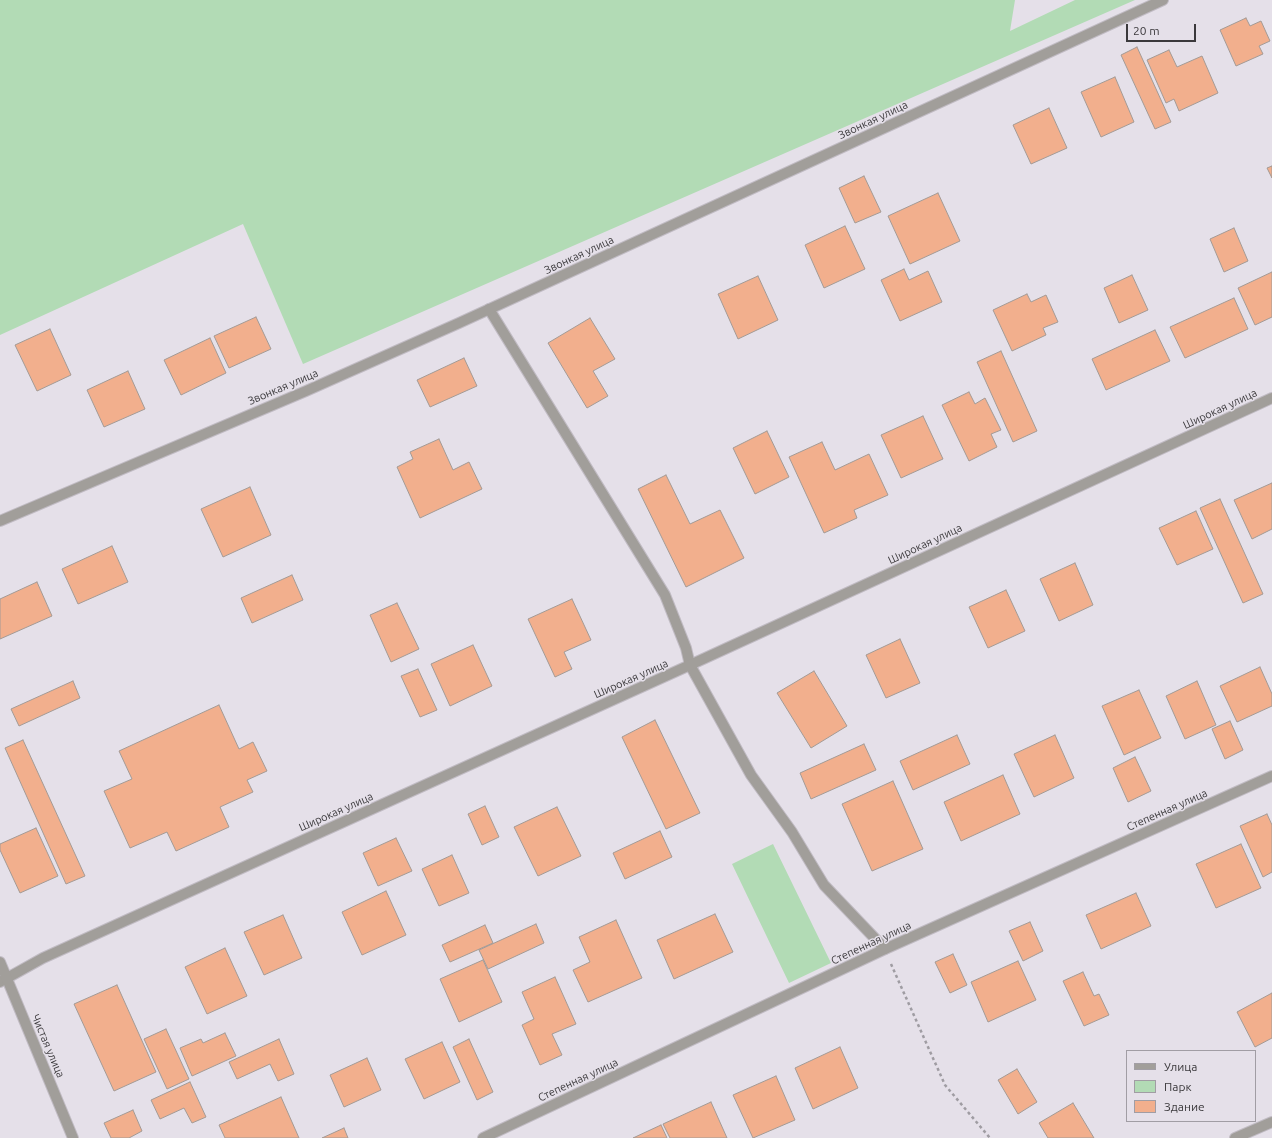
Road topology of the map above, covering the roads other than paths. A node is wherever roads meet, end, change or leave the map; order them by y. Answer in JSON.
{"nodes":[{"id":1,"x":1163,"y":0,"type":"edge"},
{"id":2,"x":490,"y":309,"type":"junction"},
{"id":3,"x":1272,"y":398,"type":"edge"},
{"id":4,"x":0,"y":521,"type":"edge"},
{"id":5,"x":690,"y":665,"type":"junction"},
{"id":6,"x":1272,"y":776,"type":"edge"},
{"id":7,"x":885,"y":949,"type":"junction"},
{"id":8,"x":0,"y":962,"type":"edge"},
{"id":9,"x":4,"y":980,"type":"edge"},
{"id":10,"x":1272,"y":1122,"type":"edge"},
{"id":11,"x":74,"y":1138,"type":"edge"},
{"id":12,"x":483,"y":1138,"type":"edge"},
{"id":13,"x":1235,"y":1138,"type":"edge"}],
"edges":[{"from":1,"to":2,"type":"street","name":"Звонкая улица"},
{"from":2,"to":4,"type":"street","name":"Звонкая улица"},
{"from":2,"to":5,"type":"street"},
{"from":3,"to":5,"type":"street","name":"Широкая улица"},
{"from":5,"to":7,"type":"street"},
{"from":5,"to":9,"type":"street","name":"Широкая улица"},
{"from":6,"to":7,"type":"street","name":"Степенная улица"},
{"from":7,"to":12,"type":"street","name":"Степенная улица"},
{"from":8,"to":9,"type":"street","name":"Чистая улица"},
{"from":9,"to":11,"type":"street","name":"Чистая улица"},
{"from":10,"to":13,"type":"street"}]}
